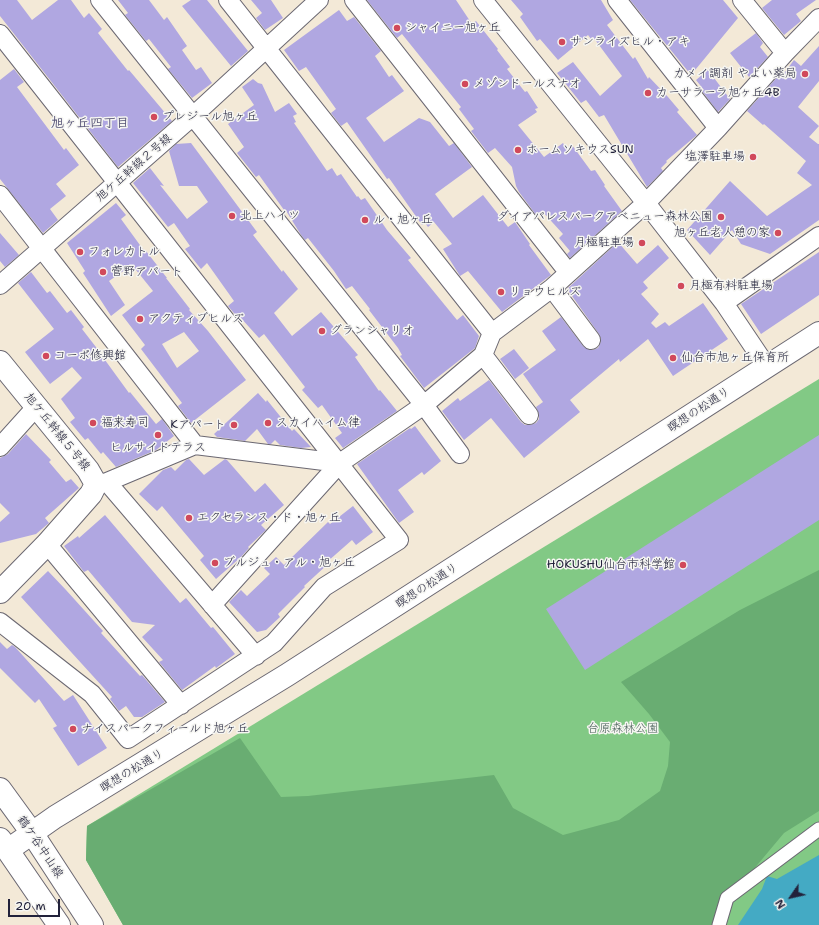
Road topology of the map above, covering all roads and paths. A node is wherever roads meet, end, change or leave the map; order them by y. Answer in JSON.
{"nodes":[{"id":1,"x":100,"y":0,"type":"edge"},
{"id":2,"x":228,"y":0,"type":"edge"},
{"id":3,"x":319,"y":0,"type":"edge"},
{"id":4,"x":354,"y":0,"type":"edge"},
{"id":5,"x":483,"y":0,"type":"edge"},
{"id":6,"x":617,"y":0,"type":"edge"},
{"id":7,"x":742,"y":0,"type":"edge"},
{"id":8,"x":819,"y":18,"type":"edge"},
{"id":9,"x":0,"y":34,"type":"edge"},
{"id":10,"x":267,"y":48,"type":"junction"},
{"id":11,"x":785,"y":53,"type":"junction"},
{"id":12,"x":193,"y":116,"type":"junction"},
{"id":13,"x":718,"y":128,"type":"junction"},
{"id":14,"x":118,"y":182,"type":"junction"},
{"id":15,"x":0,"y":195,"type":"edge"},
{"id":16,"x":646,"y":203,"type":"junction"},
{"id":17,"x":819,"y":236,"type":"edge"},
{"id":18,"x":42,"y":248,"type":"junction"},
{"id":19,"x":568,"y":272,"type":"junction"},
{"id":20,"x":0,"y":285,"type":"edge"},
{"id":21,"x":552,"y":288,"type":"junction"},
{"id":22,"x":724,"y":303,"type":"junction"},
{"id":23,"x":492,"y":333,"type":"junction"},
{"id":24,"x":819,"y":333,"type":"edge"},
{"id":25,"x":591,"y":340,"type":"dead end"},
{"id":26,"x":483,"y":355,"type":"junction"},
{"id":27,"x":0,"y":362,"type":"edge"},
{"id":28,"x":767,"y":367,"type":"junction"},
{"id":29,"x":424,"y":405,"type":"junction"},
{"id":30,"x":36,"y":406,"type":"junction"},
{"id":31,"x":529,"y":415,"type":"dead end"},
{"id":32,"x":195,"y":445,"type":"junction"},
{"id":33,"x":0,"y":447,"type":"edge"},
{"id":34,"x":460,"y":454,"type":"dead end"},
{"id":35,"x":340,"y":463,"type":"junction"},
{"id":36,"x":102,"y":483,"type":"junction"},
{"id":37,"x":47,"y":544,"type":"junction"},
{"id":38,"x":0,"y":592,"type":"edge"},
{"id":39,"x":212,"y":605,"type":"junction"},
{"id":40,"x":0,"y":622,"type":"edge"},
{"id":41,"x":256,"y":656,"type":"junction"},
{"id":42,"x":181,"y":705,"type":"junction"},
{"id":43,"x":0,"y":789,"type":"edge"},
{"id":44,"x":819,"y":829,"type":"edge"},
{"id":45,"x":32,"y":833,"type":"junction"},
{"id":46,"x":4,"y":845,"type":"edge"},
{"id":47,"x":59,"y":925,"type":"edge"},
{"id":48,"x":92,"y":925,"type":"edge"},
{"id":49,"x":719,"y":925,"type":"edge"}],
"edges":[{"from":1,"to":12,"type":"street"},
{"from":2,"to":10,"type":"street"},
{"from":3,"to":10,"type":"street","name":"旭ケ丘幹線２号線"},
{"from":4,"to":19,"type":"street"},
{"from":5,"to":16,"type":"street"},
{"from":6,"to":13,"type":"street"},
{"from":7,"to":11,"type":"street"},
{"from":8,"to":11,"type":"street"},
{"from":9,"to":14,"type":"street"},
{"from":10,"to":12,"type":"street","name":"旭ケ丘幹線２号線"},
{"from":10,"to":23,"type":"street"},
{"from":11,"to":13,"type":"street"},
{"from":12,"to":14,"type":"street","name":"旭ケ丘幹線２号線"},
{"from":12,"to":29,"type":"street"},
{"from":13,"to":16,"type":"street"},
{"from":14,"to":18,"type":"street","name":"旭ケ丘幹線２号線"},
{"from":14,"to":35,"type":"street"},
{"from":15,"to":18,"type":"street"},
{"from":16,"to":19,"type":"street"},
{"from":16,"to":22,"type":"street"},
{"from":17,"to":22,"type":"street"},
{"from":18,"to":20,"type":"street","name":"旭ケ丘幹線２号線"},
{"from":18,"to":32,"type":"street"},
{"from":19,"to":21,"type":"street"},
{"from":21,"to":23,"type":"street"},
{"from":21,"to":25,"type":"street"},
{"from":22,"to":28,"type":"street"},
{"from":23,"to":26,"type":"street"},
{"from":24,"to":28,"type":"street","name":"瞑想の松通り"},
{"from":26,"to":29,"type":"street"},
{"from":26,"to":31,"type":"street"},
{"from":27,"to":30,"type":"street","name":"旭ケ丘幹線５号線"},
{"from":28,"to":45,"type":"street","name":"瞑想の松通り"},
{"from":29,"to":34,"type":"street"},
{"from":29,"to":35,"type":"street"},
{"from":30,"to":33,"type":"street"},
{"from":30,"to":36,"type":"street","name":"旭ケ丘幹線５号線"},
{"from":32,"to":35,"type":"street"},
{"from":32,"to":36,"type":"street"},
{"from":35,"to":39,"type":"street"},
{"from":35,"to":41,"type":"street"},
{"from":36,"to":37,"type":"street","name":"旭ケ丘幹線５号線"},
{"from":36,"to":39,"type":"street"},
{"from":37,"to":38,"type":"street","name":"旭ケ丘幹線５号線"},
{"from":37,"to":42,"type":"street"},
{"from":39,"to":41,"type":"street"},
{"from":40,"to":42,"type":"street"},
{"from":41,"to":42,"type":"street"},
{"from":43,"to":45,"type":"street","name":"鶴ケ谷中山線"},
{"from":44,"to":49,"type":"street"},
{"from":45,"to":46,"type":"street","name":"瞑想の松通り"},
{"from":45,"to":48,"type":"street","name":"鶴ケ谷中山線"},
{"from":46,"to":47,"type":"street"}]}
